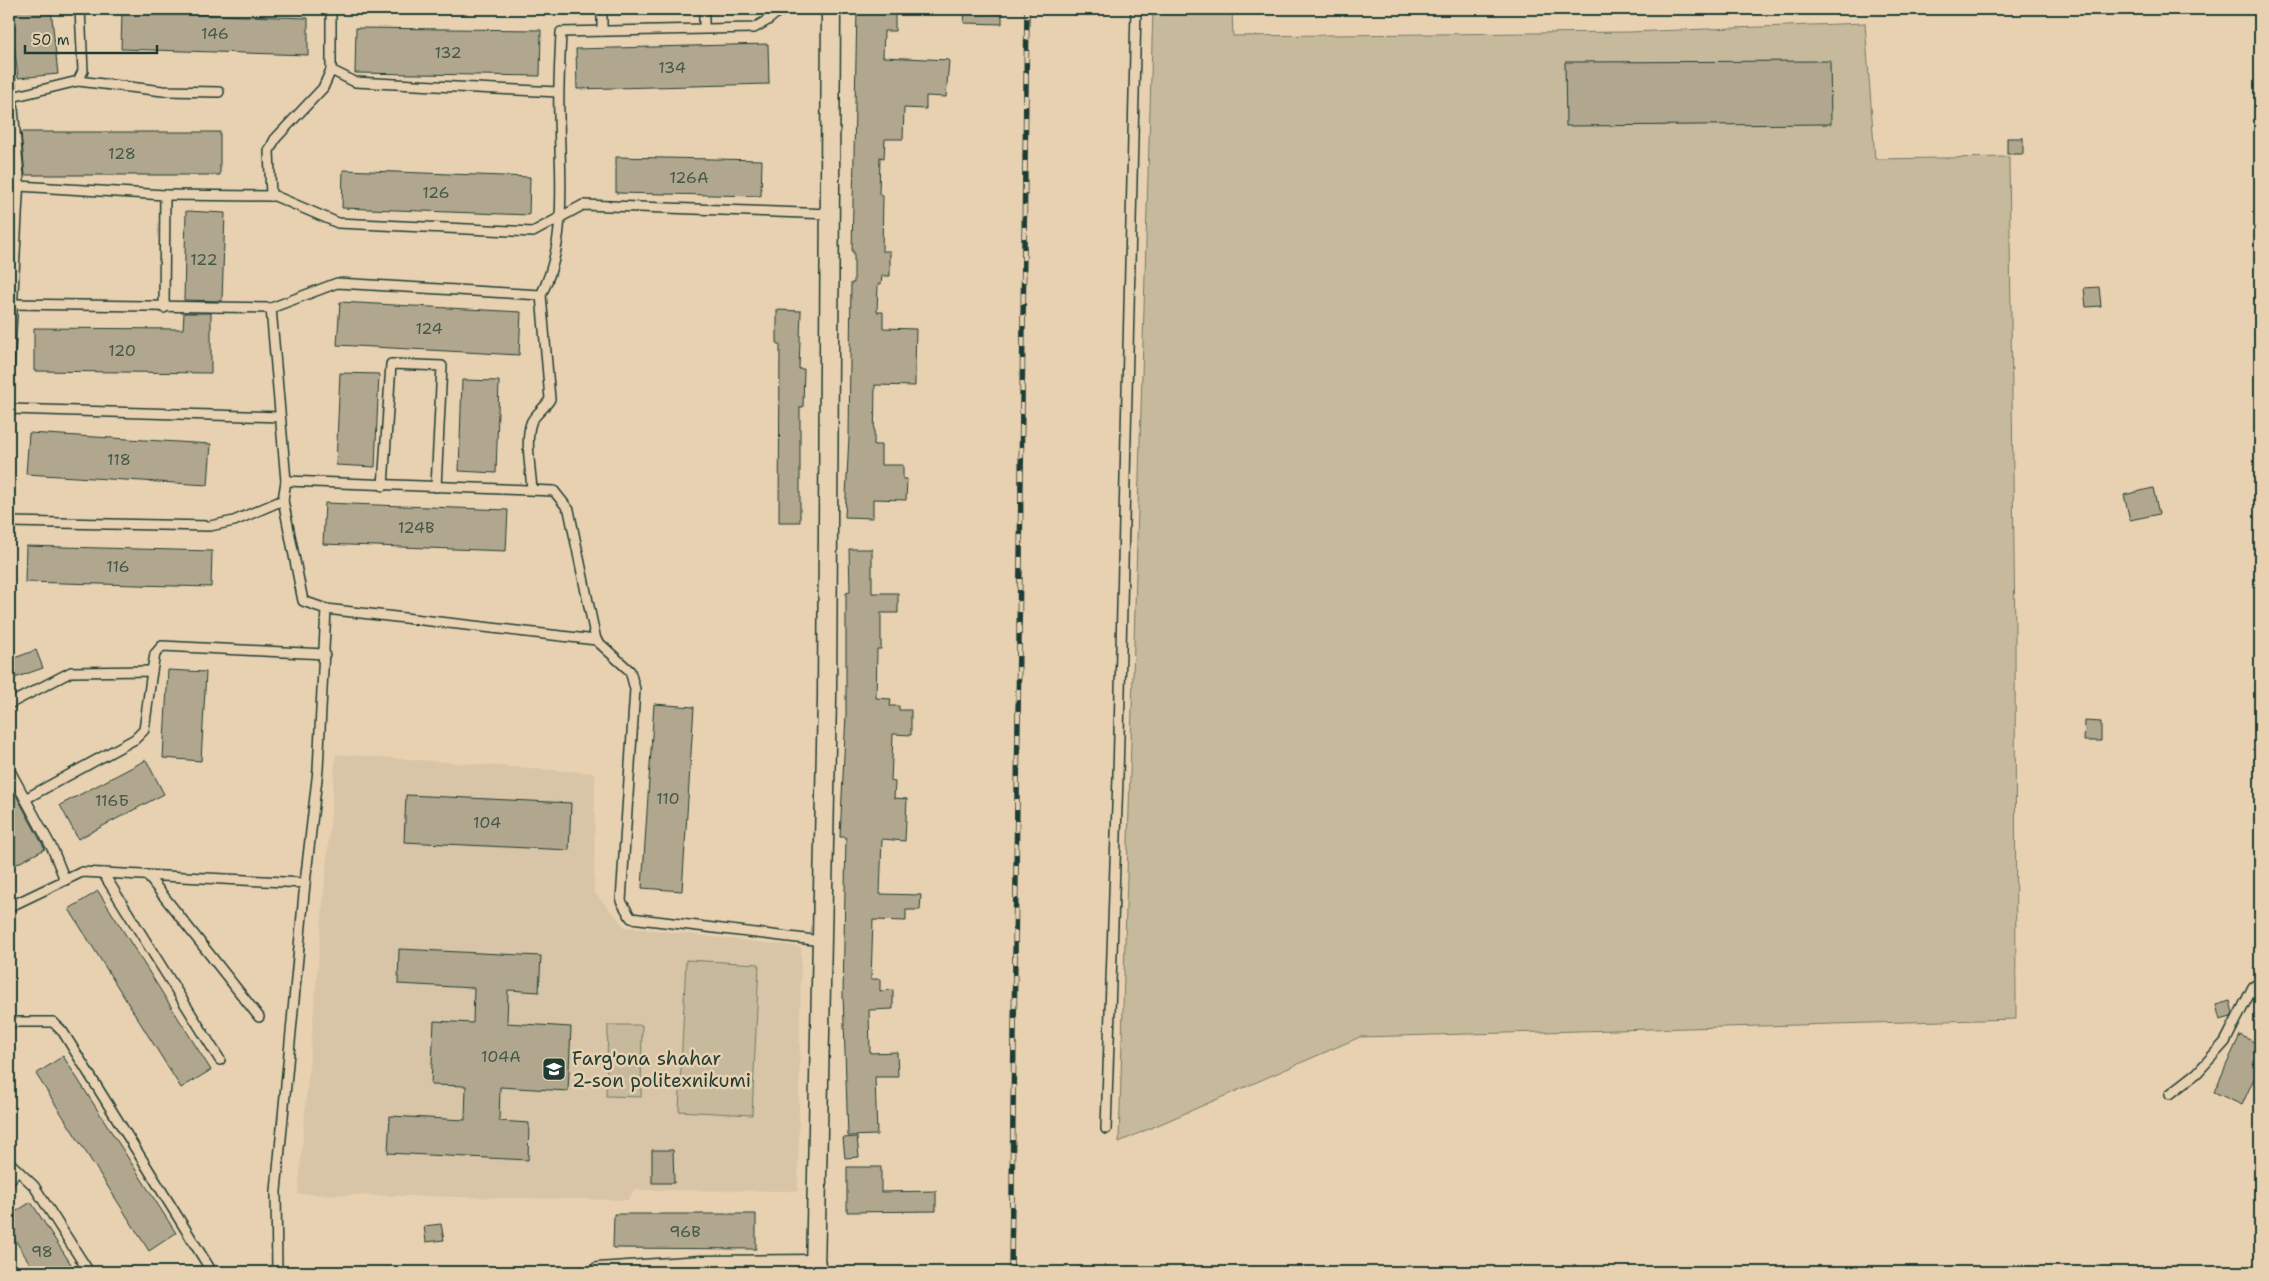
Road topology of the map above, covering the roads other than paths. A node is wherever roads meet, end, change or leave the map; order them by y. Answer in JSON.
{"nodes":[{"id":1,"x":80,"y":9,"type":"edge"},
{"id":2,"x":331,"y":9,"type":"edge"},
{"id":3,"x":602,"y":9,"type":"edge"},
{"id":4,"x":704,"y":9,"type":"edge"},
{"id":5,"x":781,"y":9,"type":"edge"},
{"id":6,"x":831,"y":9,"type":"edge"},
{"id":7,"x":1136,"y":9,"type":"edge"},
{"id":8,"x":704,"y":28,"type":"junction"},
{"id":9,"x":602,"y":31,"type":"junction"},
{"id":10,"x":9,"y":70,"type":"edge"},
{"id":11,"x":331,"y":70,"type":"junction"},
{"id":12,"x":78,"y":81,"type":"junction"},
{"id":13,"x":219,"y":92,"type":"dead end"},
{"id":14,"x":558,"y":92,"type":"junction"},
{"id":15,"x":12,"y":98,"type":"junction"},
{"id":16,"x":9,"y":175,"type":"edge"},
{"id":17,"x":19,"y":181,"type":"junction"},
{"id":18,"x":165,"y":195,"type":"junction"},
{"id":19,"x":271,"y":196,"type":"junction"},
{"id":20,"x":830,"y":214,"type":"junction"},
{"id":21,"x":561,"y":217,"type":"junction"},
{"id":22,"x":541,"y":295,"type":"junction"},
{"id":23,"x":12,"y":304,"type":"junction"},
{"id":24,"x":164,"y":308,"type":"junction"},
{"id":25,"x":272,"y":308,"type":"junction"},
{"id":26,"x":9,"y":370,"type":"edge"},
{"id":27,"x":9,"y":409,"type":"edge"},
{"id":28,"x":280,"y":417,"type":"junction"},
{"id":29,"x":286,"y":481,"type":"junction"},
{"id":30,"x":383,"y":486,"type":"junction"},
{"id":31,"x":436,"y":487,"type":"junction"},
{"id":32,"x":532,"y":490,"type":"junction"},
{"id":33,"x":283,"y":500,"type":"junction"},
{"id":34,"x":9,"y":522,"type":"edge"},
{"id":35,"x":326,"y":609,"type":"junction"},
{"id":36,"x":596,"y":640,"type":"junction"},
{"id":37,"x":324,"y":654,"type":"junction"},
{"id":38,"x":152,"y":671,"type":"junction"},
{"id":39,"x":9,"y":704,"type":"edge"},
{"id":40,"x":9,"y":769,"type":"edge"},
{"id":41,"x":25,"y":799,"type":"junction"},
{"id":42,"x":103,"y":873,"type":"junction"},
{"id":43,"x":147,"y":875,"type":"junction"},
{"id":44,"x":65,"y":880,"type":"junction"},
{"id":45,"x":305,"y":883,"type":"junction"},
{"id":46,"x":9,"y":907,"type":"edge"},
{"id":47,"x":822,"y":941,"type":"junction"},
{"id":48,"x":2260,"y":982,"type":"edge"},
{"id":49,"x":259,"y":1017,"type":"dead end"},
{"id":50,"x":9,"y":1022,"type":"edge"},
{"id":51,"x":220,"y":1060,"type":"dead end"},
{"id":52,"x":2170,"y":1094,"type":"dead end"},
{"id":53,"x":1106,"y":1129,"type":"dead end"},
{"id":54,"x":9,"y":1162,"type":"edge"},
{"id":55,"x":17,"y":1170,"type":"junction"},
{"id":56,"x":9,"y":1182,"type":"edge"},
{"id":57,"x":815,"y":1268,"type":"edge"},
{"id":58,"x":701,"y":1269,"type":"edge"},
{"id":59,"x":88,"y":1272,"type":"edge"},
{"id":60,"x":212,"y":1272,"type":"edge"},
{"id":61,"x":278,"y":1272,"type":"edge"},
{"id":62,"x":598,"y":1272,"type":"edge"}],
"edges":[{"from":1,"to":12,"type":"lane"},
{"from":2,"to":11,"type":"lane"},
{"from":3,"to":9,"type":"lane"},
{"from":4,"to":8,"type":"lane"},
{"from":5,"to":8,"type":"lane"},
{"from":6,"to":20,"type":"street"},
{"from":7,"to":53,"type":"lane"},
{"from":8,"to":9,"type":"lane"},
{"from":9,"to":14,"type":"lane"},
{"from":10,"to":15,"type":"lane"},
{"from":11,"to":14,"type":"lane"},
{"from":11,"to":19,"type":"lane"},
{"from":12,"to":13,"type":"lane"},
{"from":12,"to":15,"type":"lane"},
{"from":14,"to":21,"type":"lane"},
{"from":15,"to":17,"type":"lane"},
{"from":16,"to":17,"type":"lane"},
{"from":17,"to":18,"type":"lane"},
{"from":17,"to":23,"type":"lane"},
{"from":18,"to":19,"type":"lane"},
{"from":18,"to":24,"type":"lane"},
{"from":19,"to":21,"type":"lane"},
{"from":20,"to":21,"type":"lane"},
{"from":20,"to":47,"type":"street"},
{"from":21,"to":22,"type":"lane"},
{"from":22,"to":25,"type":"lane"},
{"from":22,"to":32,"type":"lane"},
{"from":23,"to":24,"type":"lane"},
{"from":23,"to":26,"type":"lane"},
{"from":24,"to":25,"type":"lane"},
{"from":25,"to":28,"type":"lane"},
{"from":27,"to":28,"type":"lane"},
{"from":28,"to":29,"type":"lane"},
{"from":29,"to":30,"type":"lane"},
{"from":29,"to":33,"type":"lane"},
{"from":30,"to":31,"type":"lane"},
{"from":30,"to":31,"type":"lane"},
{"from":31,"to":32,"type":"lane"},
{"from":32,"to":36,"type":"lane"},
{"from":33,"to":34,"type":"lane"},
{"from":33,"to":35,"type":"lane"},
{"from":35,"to":36,"type":"lane"},
{"from":35,"to":37,"type":"lane"},
{"from":36,"to":47,"type":"lane"},
{"from":37,"to":38,"type":"lane"},
{"from":37,"to":45,"type":"lane"},
{"from":38,"to":39,"type":"lane"},
{"from":38,"to":41,"type":"lane"},
{"from":40,"to":41,"type":"lane"},
{"from":41,"to":44,"type":"lane"},
{"from":42,"to":43,"type":"lane"},
{"from":42,"to":44,"type":"lane"},
{"from":42,"to":51,"type":"lane"},
{"from":43,"to":45,"type":"lane"},
{"from":43,"to":49,"type":"lane"},
{"from":44,"to":46,"type":"lane"},
{"from":45,"to":61,"type":"lane"},
{"from":47,"to":57,"type":"street"},
{"from":48,"to":52,"type":"lane"},
{"from":50,"to":60,"type":"lane"},
{"from":54,"to":55,"type":"lane"},
{"from":55,"to":56,"type":"lane"},
{"from":55,"to":59,"type":"lane"},
{"from":57,"to":58,"type":"street"},
{"from":58,"to":62,"type":"street"}]}
